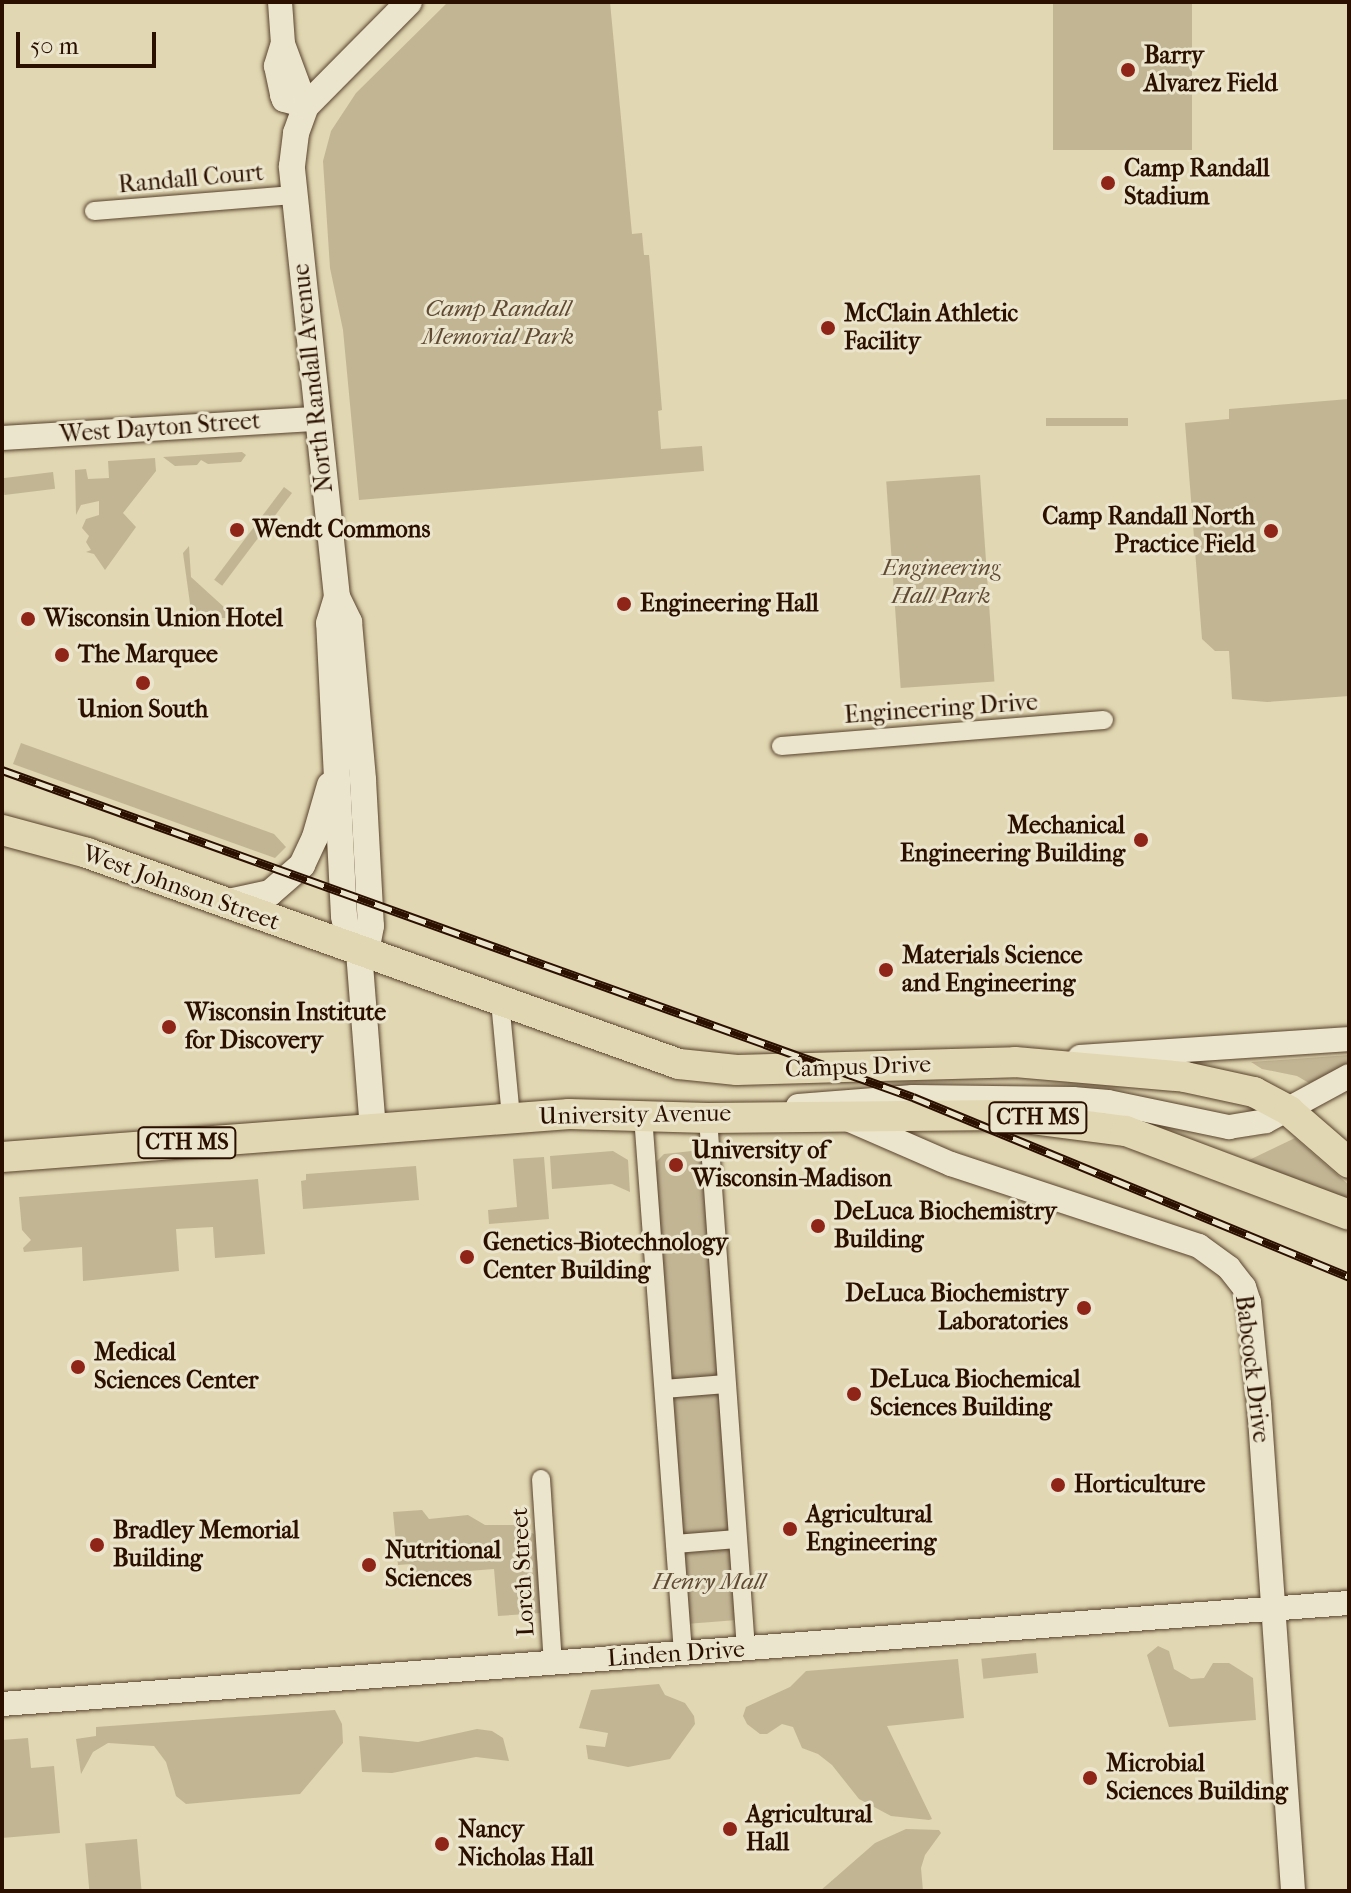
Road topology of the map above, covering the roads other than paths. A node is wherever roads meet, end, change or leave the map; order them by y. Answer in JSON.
{"nodes":[{"id":1,"x":280,"y":2,"type":"edge"},
{"id":2,"x":409,"y":2,"type":"edge"},
{"id":3,"x":306,"y":106,"type":"junction"},
{"id":4,"x":293,"y":195,"type":"junction"},
{"id":5,"x":94,"y":211,"type":"dead end"},
{"id":6,"x":317,"y":419,"type":"junction"},
{"id":7,"x":2,"y":438,"type":"edge"},
{"id":8,"x":337,"y":597,"type":"junction"},
{"id":9,"x":1104,"y":720,"type":"dead end"},
{"id":10,"x":781,"y":746,"type":"dead end"},
{"id":11,"x":335,"y":769,"type":"junction"},
{"id":12,"x":363,"y":780,"type":"junction"},
{"id":13,"x":2,"y":830,"type":"edge"},
{"id":14,"x":224,"y":903,"type":"junction"},
{"id":15,"x":359,"y":952,"type":"junction"},
{"id":16,"x":500,"y":1001,"type":"junction"},
{"id":17,"x":1349,"y":1039,"type":"edge"},
{"id":18,"x":1015,"y":1062,"type":"junction"},
{"id":19,"x":1349,"y":1076,"type":"edge"},
{"id":20,"x":1289,"y":1111,"type":"junction"},
{"id":21,"x":643,"y":1116,"type":"junction"},
{"id":22,"x":511,"y":1117,"type":"junction"},
{"id":23,"x":843,"y":1117,"type":"junction"},
{"id":24,"x":708,"y":1118,"type":"junction"},
{"id":25,"x":373,"y":1129,"type":"junction"},
{"id":26,"x":2,"y":1157,"type":"edge"},
{"id":27,"x":1349,"y":1163,"type":"edge"},
{"id":28,"x":1349,"y":1215,"type":"edge"},
{"id":29,"x":726,"y":1384,"type":"junction"},
{"id":30,"x":664,"y":1389,"type":"junction"},
{"id":31,"x":541,"y":1479,"type":"dead end"},
{"id":32,"x":737,"y":1539,"type":"junction"},
{"id":33,"x":675,"y":1544,"type":"junction"},
{"id":34,"x":1349,"y":1603,"type":"edge"},
{"id":35,"x":1274,"y":1609,"type":"junction"},
{"id":36,"x":746,"y":1649,"type":"junction"},
{"id":37,"x":683,"y":1653,"type":"junction"},
{"id":38,"x":553,"y":1663,"type":"junction"},
{"id":39,"x":2,"y":1704,"type":"edge"},
{"id":40,"x":1293,"y":1891,"type":"edge"}],
"edges":[{"from":1,"to":3,"type":"street"},
{"from":2,"to":3,"type":"main road"},
{"from":3,"to":4,"type":"main road","name":"North Randall Avenue"},
{"from":4,"to":5,"type":"street","name":"Randall Court"},
{"from":4,"to":6,"type":"main road","name":"North Randall Avenue"},
{"from":6,"to":7,"type":"street","name":"West Dayton Street"},
{"from":6,"to":8,"type":"main road","name":"North Randall Avenue"},
{"from":8,"to":11,"type":"main road"},
{"from":8,"to":12,"type":"main road"},
{"from":9,"to":10,"type":"street","name":"Engineering Drive"},
{"from":11,"to":12,"type":"street"},
{"from":11,"to":14,"type":"main road"},
{"from":11,"to":15,"type":"main road"},
{"from":12,"to":15,"type":"main road"},
{"from":13,"to":14,"type":"main road","name":"West Johnson Street"},
{"from":14,"to":15,"type":"main road","name":"West Johnson Street"},
{"from":15,"to":16,"type":"main road","name":"Campus Drive"},
{"from":15,"to":25,"type":"main road"},
{"from":16,"to":18,"type":"main road","name":"Campus Drive"},
{"from":16,"to":22,"type":"street"},
{"from":17,"to":18,"type":"street"},
{"from":18,"to":20,"type":"main road","name":"Campus Drive"},
{"from":19,"to":20,"type":"street","name":"University Avenue"},
{"from":20,"to":24,"type":"street","name":"University Avenue"},
{"from":20,"to":27,"type":"main road","name":"Campus Drive"},
{"from":21,"to":22,"type":"main road","name":"University Avenue","number":"CTH MS"},
{"from":21,"to":24,"type":"main road","name":"University Avenue","number":"CTH MS"},
{"from":21,"to":30,"type":"street"},
{"from":22,"to":25,"type":"main road","name":"University Avenue","number":"CTH MS"},
{"from":23,"to":24,"type":"main road","name":"Campus Drive","number":"CTH MS"},
{"from":23,"to":28,"type":"main road","name":"Campus Drive","number":"CTH MS"},
{"from":23,"to":35,"type":"street","name":"Babcock Drive"},
{"from":24,"to":29,"type":"street"},
{"from":25,"to":26,"type":"main road","name":"University Avenue","number":"CTH MS"},
{"from":29,"to":30,"type":"street"},
{"from":29,"to":32,"type":"street"},
{"from":30,"to":33,"type":"street"},
{"from":31,"to":38,"type":"street","name":"Lorch Street"},
{"from":32,"to":33,"type":"street"},
{"from":32,"to":36,"type":"street"},
{"from":33,"to":37,"type":"street"},
{"from":34,"to":35,"type":"street","name":"Linden Drive"},
{"from":35,"to":36,"type":"street","name":"Linden Drive"},
{"from":35,"to":40,"type":"street","name":"Babcock Drive"},
{"from":36,"to":37,"type":"street","name":"Linden Drive"},
{"from":37,"to":38,"type":"street","name":"Linden Drive"},
{"from":38,"to":39,"type":"street","name":"Linden Drive"}]}
